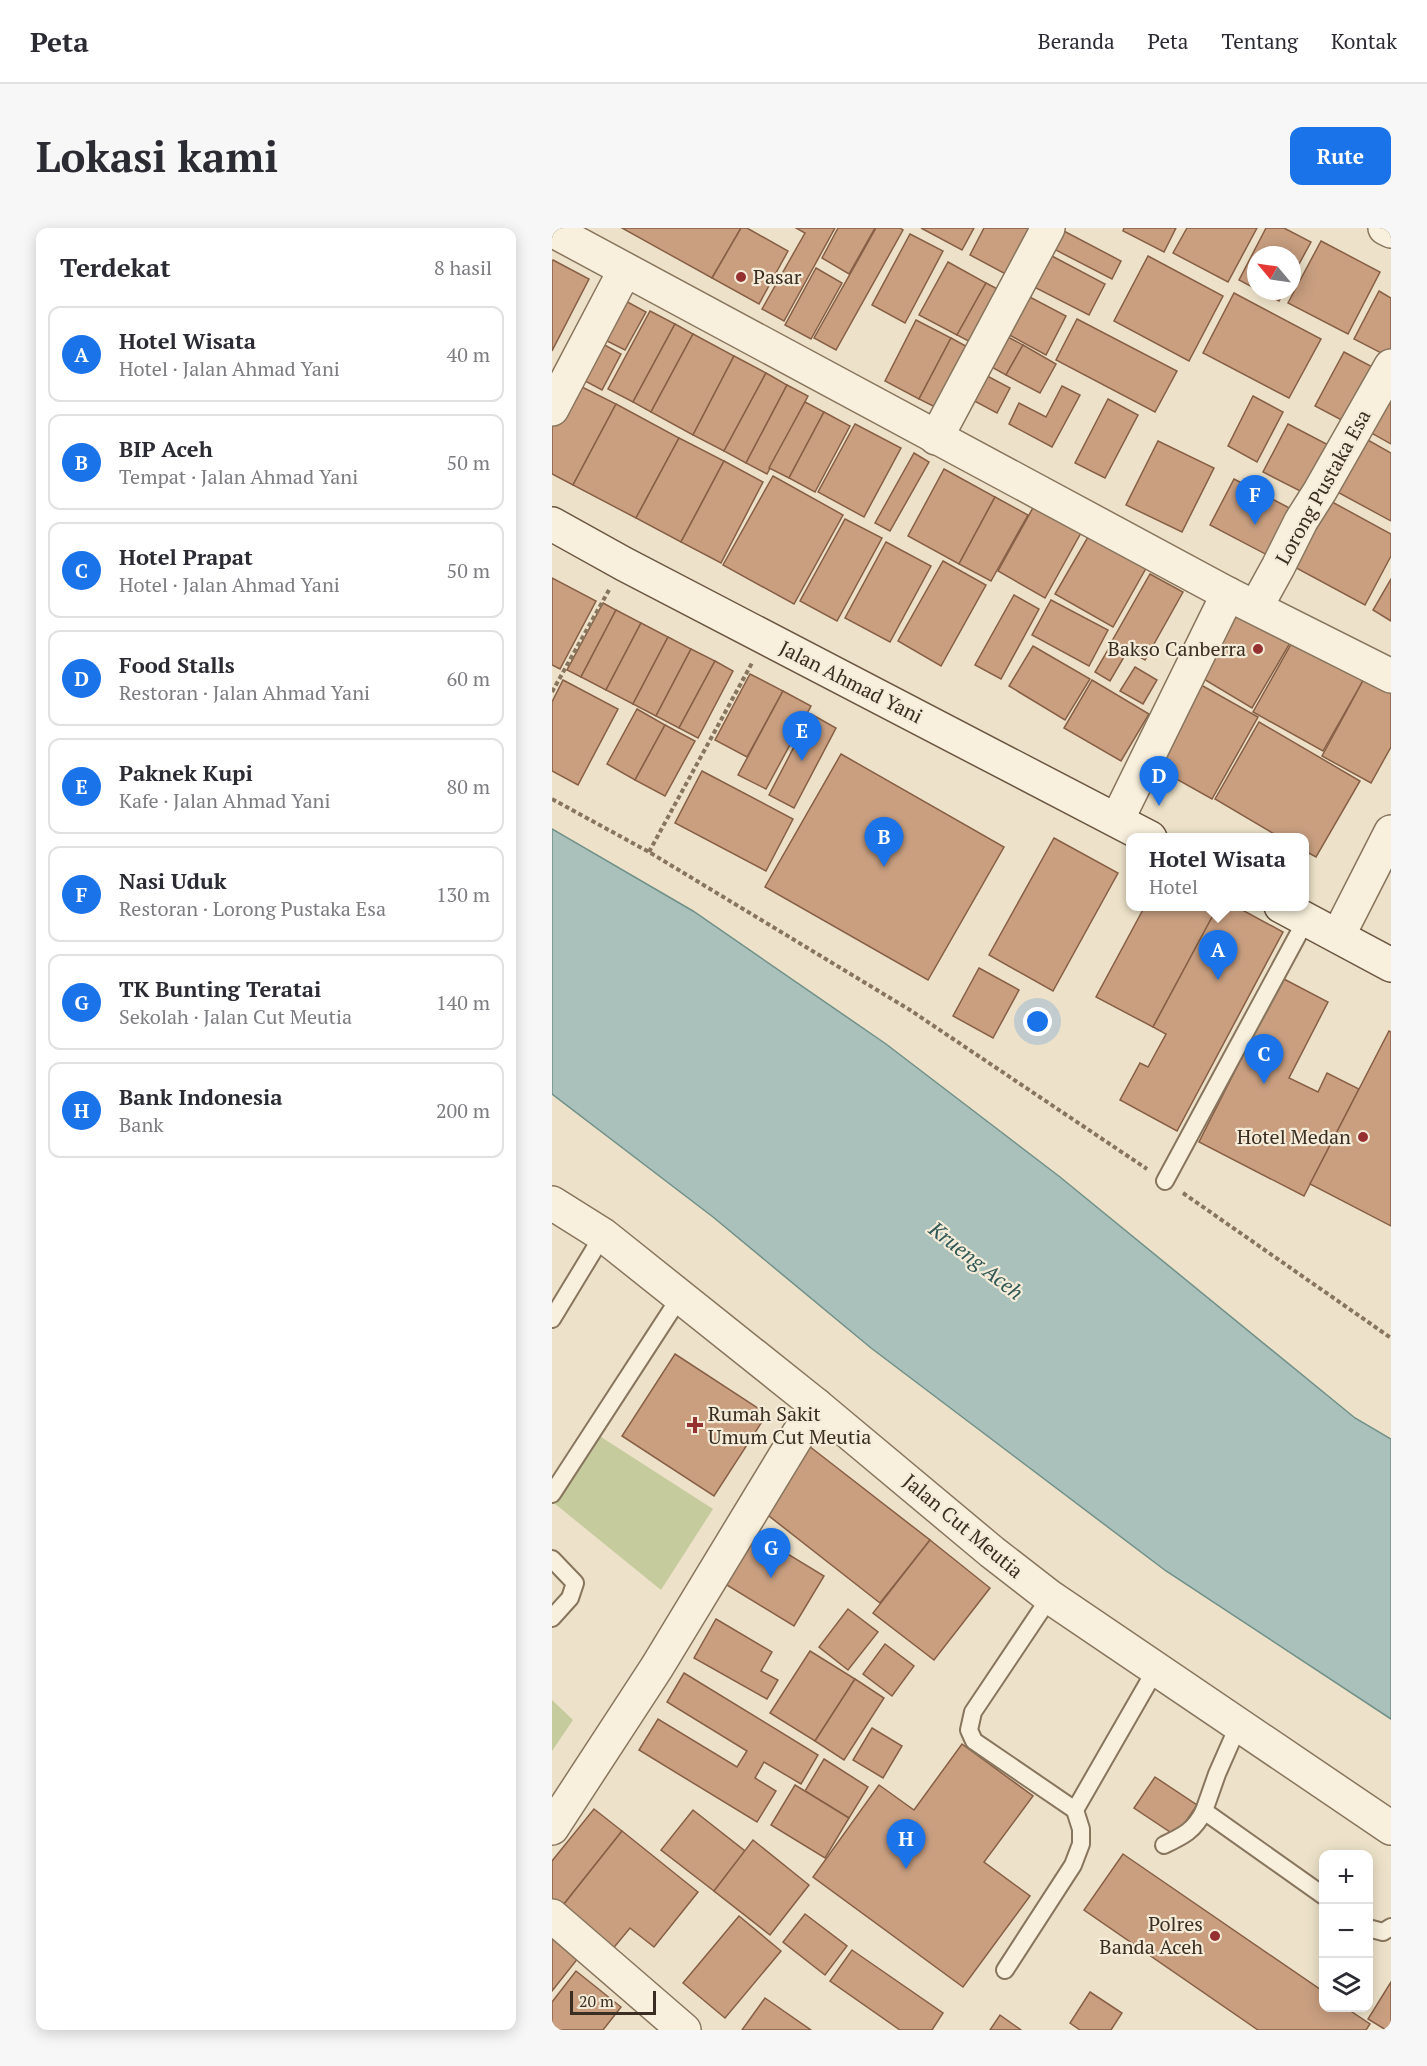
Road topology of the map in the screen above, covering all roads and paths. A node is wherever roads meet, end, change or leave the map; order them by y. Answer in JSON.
{"nodes":[{"id":1,"x":1048,"y":228,"type":"edge"},
{"id":2,"x":1385,"y":228,"type":"edge"},
{"id":3,"x":552,"y":230,"type":"edge"},
{"id":4,"x":1391,"y":231,"type":"edge"},
{"id":5,"x":625,"y":270,"type":"junction"},
{"id":6,"x":1391,"y":366,"type":"edge"},
{"id":7,"x":552,"y":409,"type":"edge"},
{"id":8,"x":936,"y":438,"type":"junction"},
{"id":9,"x":552,"y":524,"type":"edge"},
{"id":10,"x":624,"y":564,"type":"junction"},
{"id":11,"x":1242,"y":601,"type":"junction"},
{"id":12,"x":766,"y":638,"type":"junction"},
{"id":13,"x":1391,"y":676,"type":"edge"},
{"id":14,"x":552,"y":692,"type":"edge"},
{"id":15,"x":552,"y":799,"type":"edge"},
{"id":16,"x":1117,"y":820,"type":"junction"},
{"id":17,"x":1391,"y":832,"type":"edge"},
{"id":18,"x":1142,"y":833,"type":"edge"},
{"id":19,"x":648,"y":852,"type":"junction"},
{"id":20,"x":1293,"y":913,"type":"edge"},
{"id":21,"x":1338,"y":936,"type":"junction"},
{"id":22,"x":1391,"y":965,"type":"edge"},
{"id":23,"x":1165,"y":1181,"type":"junction"},
{"id":24,"x":552,"y":1203,"type":"edge"},
{"id":25,"x":603,"y":1235,"type":"junction"},
{"id":26,"x":680,"y":1296,"type":"junction"},
{"id":27,"x":552,"y":1319,"type":"edge"},
{"id":28,"x":1391,"y":1338,"type":"edge"},
{"id":29,"x":816,"y":1405,"type":"junction"},
{"id":30,"x":552,"y":1494,"type":"edge"},
{"id":31,"x":552,"y":1559,"type":"edge"},
{"id":32,"x":1050,"y":1597,"type":"junction"},
{"id":33,"x":552,"y":1618,"type":"edge"},
{"id":34,"x":1156,"y":1669,"type":"junction"},
{"id":35,"x":1239,"y":1724,"type":"junction"},
{"id":36,"x":1075,"y":1810,"type":"junction"},
{"id":37,"x":1204,"y":1811,"type":"junction"},
{"id":38,"x":552,"y":1828,"type":"edge"},
{"id":39,"x":1391,"y":1828,"type":"edge"},
{"id":40,"x":1164,"y":1845,"type":"dead end"},
{"id":41,"x":1319,"y":1893,"type":"edge"},
{"id":42,"x":552,"y":1916,"type":"edge"},
{"id":43,"x":1391,"y":1927,"type":"edge"},
{"id":44,"x":1373,"y":1929,"type":"edge"},
{"id":45,"x":1005,"y":1970,"type":"dead end"},
{"id":46,"x":684,"y":2030,"type":"edge"}],
"edges":[{"from":1,"to":8,"type":"street"},
{"from":2,"to":4,"type":"street"},
{"from":3,"to":5,"type":"street"},
{"from":5,"to":7,"type":"street"},
{"from":5,"to":8,"type":"street"},
{"from":6,"to":11,"type":"street","name":"Lorong Pustaka Esa"},
{"from":8,"to":11,"type":"street"},
{"from":9,"to":10,"type":"street","name":"Jalan Ahmad Yani"},
{"from":10,"to":12,"type":"street","name":"Jalan Ahmad Yani"},
{"from":10,"to":14,"type":"path"},
{"from":11,"to":13,"type":"street"},
{"from":11,"to":16,"type":"street","name":"Lorong Pustaka Esa"},
{"from":12,"to":16,"type":"street","name":"Jalan Ahmad Yani"},
{"from":12,"to":19,"type":"path"},
{"from":15,"to":19,"type":"path"},
{"from":16,"to":18,"type":"street","name":"Jalan Ahmad Yani"},
{"from":17,"to":21,"type":"street"},
{"from":19,"to":23,"type":"path"},
{"from":20,"to":21,"type":"street"},
{"from":20,"to":23,"type":"lane"},
{"from":21,"to":22,"type":"street"},
{"from":23,"to":28,"type":"path"},
{"from":24,"to":25,"type":"street","name":"Jalan Cut Meutia"},
{"from":25,"to":26,"type":"street","name":"Jalan Cut Meutia"},
{"from":25,"to":27,"type":"lane"},
{"from":26,"to":29,"type":"street","name":"Jalan Cut Meutia"},
{"from":26,"to":30,"type":"lane"},
{"from":29,"to":32,"type":"street","name":"Jalan Cut Meutia"},
{"from":29,"to":38,"type":"street"},
{"from":31,"to":33,"type":"lane"},
{"from":32,"to":34,"type":"street","name":"Jalan Cut Meutia"},
{"from":32,"to":36,"type":"lane"},
{"from":34,"to":35,"type":"street","name":"Jalan Cut Meutia"},
{"from":34,"to":36,"type":"lane"},
{"from":35,"to":37,"type":"lane"},
{"from":35,"to":39,"type":"street","name":"Jalan Cut Meutia"},
{"from":36,"to":45,"type":"lane"},
{"from":37,"to":40,"type":"lane"},
{"from":37,"to":41,"type":"lane"},
{"from":42,"to":46,"type":"street"},
{"from":43,"to":44,"type":"lane"}]}
